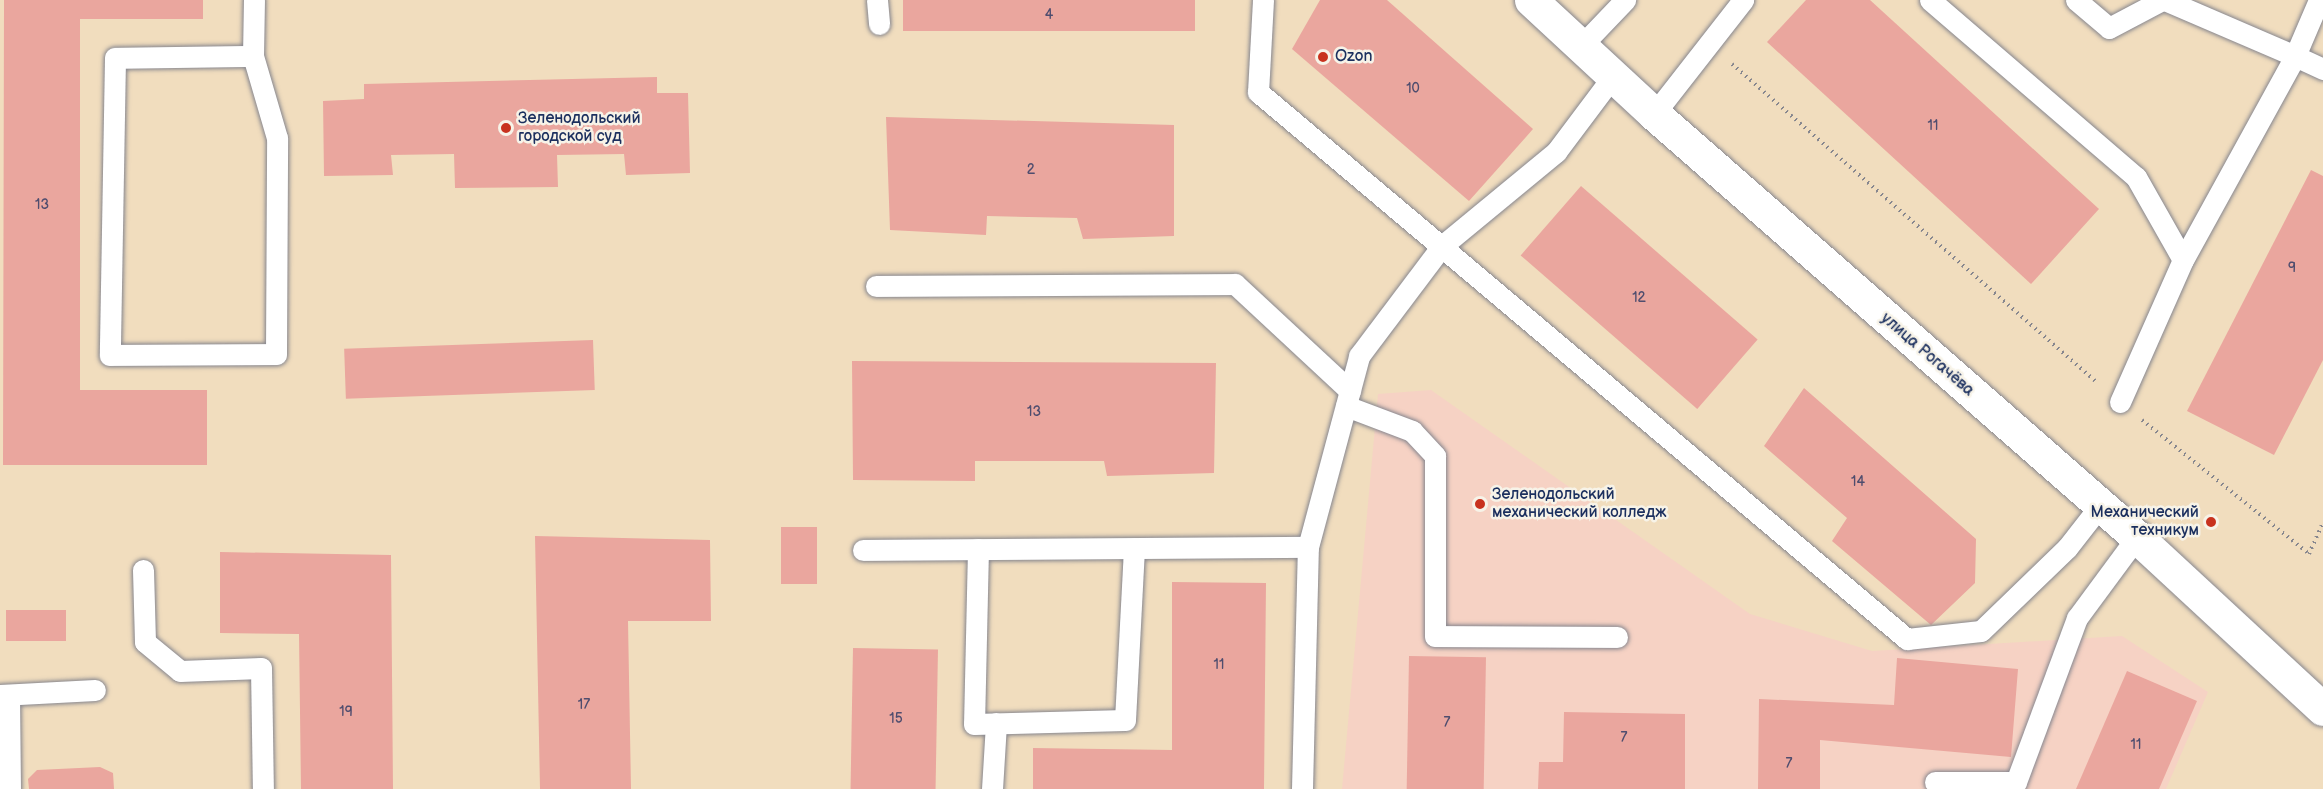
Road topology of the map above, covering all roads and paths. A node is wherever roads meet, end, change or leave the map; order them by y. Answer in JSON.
{"nodes":[{"id":1,"x":254,"y":0,"type":"edge"},
{"id":2,"x":877,"y":0,"type":"edge"},
{"id":3,"x":1263,"y":0,"type":"edge"},
{"id":4,"x":1531,"y":0,"type":"edge"},
{"id":5,"x":1625,"y":0,"type":"edge"},
{"id":6,"x":1743,"y":0,"type":"edge"},
{"id":7,"x":1930,"y":0,"type":"edge"},
{"id":8,"x":2076,"y":0,"type":"edge"},
{"id":9,"x":2164,"y":0,"type":"edge"},
{"id":10,"x":2319,"y":0,"type":"edge"},
{"id":11,"x":879,"y":24,"type":"dead end"},
{"id":12,"x":1709,"y":43,"type":"junction"},
{"id":13,"x":1581,"y":46,"type":"junction"},
{"id":14,"x":2295,"y":56,"type":"junction"},
{"id":15,"x":253,"y":57,"type":"junction"},
{"id":16,"x":2323,"y":69,"type":"edge"},
{"id":17,"x":1613,"y":76,"type":"junction"},
{"id":18,"x":1654,"y":114,"type":"junction"},
{"id":19,"x":1442,"y":246,"type":"junction"},
{"id":20,"x":2183,"y":260,"type":"junction"},
{"id":21,"x":876,"y":286,"type":"dead end"},
{"id":22,"x":1348,"y":398,"type":"junction"},
{"id":23,"x":2120,"y":402,"type":"junction"},
{"id":24,"x":2098,"y":507,"type":"junction"},
{"id":25,"x":2323,"y":522,"type":"edge"},
{"id":26,"x":2137,"y":537,"type":"junction"},
{"id":27,"x":1308,"y":547,"type":"junction"},
{"id":28,"x":1134,"y":548,"type":"junction"},
{"id":29,"x":978,"y":549,"type":"junction"},
{"id":30,"x":863,"y":550,"type":"dead end"},
{"id":31,"x":143,"y":570,"type":"dead end"},
{"id":32,"x":1617,"y":637,"type":"dead end"},
{"id":33,"x":95,"y":690,"type":"dead end"},
{"id":34,"x":5,"y":695,"type":"edge"},
{"id":35,"x":2323,"y":710,"type":"edge"},
{"id":36,"x":996,"y":723,"type":"junction"},
{"id":37,"x":1935,"y":782,"type":"dead end"},
{"id":38,"x":10,"y":789,"type":"edge"},
{"id":39,"x":263,"y":789,"type":"edge"},
{"id":40,"x":992,"y":789,"type":"edge"},
{"id":41,"x":1302,"y":789,"type":"edge"}],
"edges":[{"from":1,"to":15,"type":"lane"},
{"from":2,"to":11,"type":"lane"},
{"from":3,"to":19,"type":"lane"},
{"from":4,"to":13,"type":"street","name":"улица Рогачёва"},
{"from":5,"to":13,"type":"lane"},
{"from":6,"to":12,"type":"lane"},
{"from":7,"to":20,"type":"lane"},
{"from":8,"to":9,"type":"lane"},
{"from":9,"to":14,"type":"lane"},
{"from":10,"to":14,"type":"lane"},
{"from":12,"to":18,"type":"lane"},
{"from":12,"to":23,"type":"path"},
{"from":13,"to":17,"type":"street","name":"улица Рогачёва"},
{"from":14,"to":16,"type":"lane"},
{"from":14,"to":20,"type":"lane"},
{"from":15,"to":15,"type":"lane"},
{"from":17,"to":18,"type":"street","name":"улица Рогачёва"},
{"from":17,"to":19,"type":"lane"},
{"from":18,"to":24,"type":"street","name":"улица Рогачёва"},
{"from":19,"to":22,"type":"lane"},
{"from":19,"to":24,"type":"lane"},
{"from":20,"to":23,"type":"lane"},
{"from":21,"to":22,"type":"lane"},
{"from":22,"to":27,"type":"lane"},
{"from":22,"to":32,"type":"lane"},
{"from":23,"to":25,"type":"path"},
{"from":24,"to":26,"type":"street","name":"улица Рогачёва"},
{"from":26,"to":35,"type":"street","name":"улица Рогачёва"},
{"from":26,"to":37,"type":"lane"},
{"from":27,"to":28,"type":"lane"},
{"from":27,"to":41,"type":"lane"},
{"from":28,"to":29,"type":"lane"},
{"from":28,"to":36,"type":"lane"},
{"from":29,"to":30,"type":"lane"},
{"from":29,"to":36,"type":"lane"},
{"from":31,"to":39,"type":"lane"},
{"from":33,"to":34,"type":"lane"},
{"from":34,"to":38,"type":"lane"},
{"from":36,"to":40,"type":"lane"}]}
